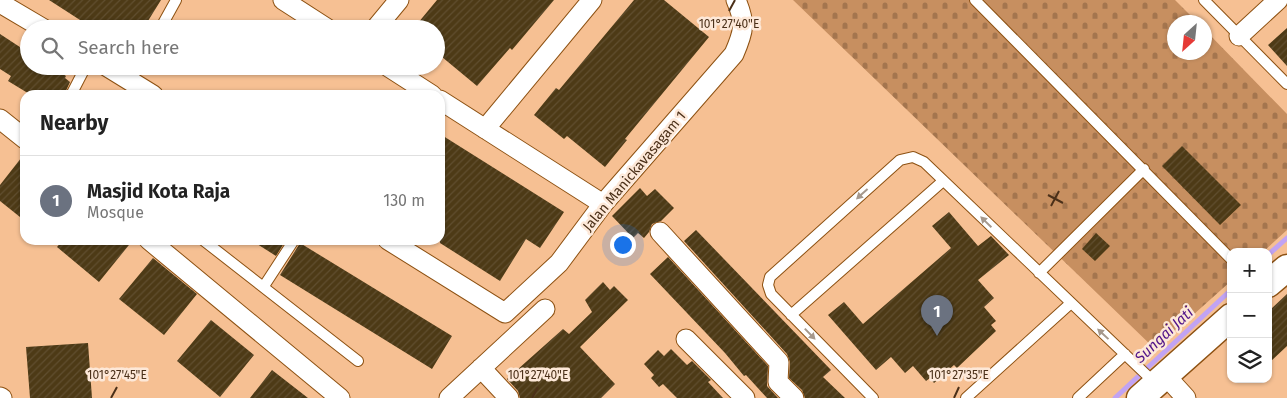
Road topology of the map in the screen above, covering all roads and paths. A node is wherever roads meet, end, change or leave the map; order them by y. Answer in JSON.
{"nodes":[{"id":1,"x":176,"y":0,"type":"edge"},
{"id":2,"x":283,"y":0,"type":"edge"},
{"id":3,"x":399,"y":0,"type":"edge"},
{"id":4,"x":592,"y":0,"type":"edge"},
{"id":5,"x":736,"y":0,"type":"edge"},
{"id":6,"x":975,"y":0,"type":"edge"},
{"id":7,"x":1204,"y":0,"type":"edge"},
{"id":8,"x":1278,"y":0,"type":"edge"},
{"id":9,"x":0,"y":3,"type":"edge"},
{"id":10,"x":29,"y":20,"type":"edge"},
{"id":11,"x":165,"y":20,"type":"edge"},
{"id":12,"x":314,"y":20,"type":"edge"},
{"id":13,"x":382,"y":20,"type":"edge"},
{"id":14,"x":1239,"y":36,"type":"junction"},
{"id":15,"x":81,"y":75,"type":"edge"},
{"id":16,"x":135,"y":75,"type":"edge"},
{"id":17,"x":401,"y":75,"type":"edge"},
{"id":18,"x":1287,"y":84,"type":"edge"},
{"id":19,"x":74,"y":90,"type":"edge"},
{"id":20,"x":148,"y":90,"type":"edge"},
{"id":21,"x":424,"y":90,"type":"edge"},
{"id":22,"x":445,"y":103,"type":"edge"},
{"id":23,"x":0,"y":119,"type":"edge"},
{"id":24,"x":485,"y":129,"type":"junction"},
{"id":25,"x":20,"y":135,"type":"edge"},
{"id":26,"x":1144,"y":169,"type":"junction"},
{"id":27,"x":943,"y":181,"type":"junction"},
{"id":28,"x":604,"y":204,"type":"junction"},
{"id":29,"x":660,"y":232,"type":"dead end"},
{"id":30,"x":154,"y":245,"type":"edge"},
{"id":31,"x":211,"y":245,"type":"edge"},
{"id":32,"x":291,"y":245,"type":"edge"},
{"id":33,"x":396,"y":245,"type":"edge"},
{"id":34,"x":1227,"y":255,"type":"edge"},
{"id":35,"x":1287,"y":268,"type":"edge"},
{"id":36,"x":1039,"y":273,"type":"junction"},
{"id":37,"x":1272,"y":281,"type":"edge"},
{"id":38,"x":264,"y":286,"type":"junction"},
{"id":39,"x":1071,"y":303,"type":"junction"},
{"id":40,"x":545,"y":309,"type":"dead end"},
{"id":41,"x":791,"y":315,"type":"junction"},
{"id":42,"x":1227,"y":320,"type":"edge"},
{"id":43,"x":686,"y":339,"type":"dead end"},
{"id":44,"x":1125,"y":354,"type":"junction"},
{"id":45,"x":358,"y":361,"type":"dead end"},
{"id":46,"x":481,"y":368,"type":"junction"},
{"id":47,"x":1150,"y":380,"type":"edge"},
{"id":48,"x":340,"y":398,"type":"edge"},
{"id":49,"x":449,"y":398,"type":"edge"},
{"id":50,"x":509,"y":398,"type":"edge"},
{"id":51,"x":745,"y":398,"type":"edge"},
{"id":52,"x":794,"y":398,"type":"edge"},
{"id":53,"x":873,"y":398,"type":"edge"},
{"id":54,"x":966,"y":398,"type":"edge"},
{"id":55,"x":1078,"y":398,"type":"edge"},
{"id":56,"x":1186,"y":398,"type":"edge"}],
"edges":[{"from":1,"to":11,"type":"lane"},
{"from":2,"to":12,"type":"street"},
{"from":3,"to":13,"type":"street"},
{"from":4,"to":24,"type":"street"},
{"from":5,"to":28,"type":"street","name":"Jalan Manickavasagam 1"},
{"from":6,"to":26,"type":"lane"},
{"from":7,"to":14,"type":"lane"},
{"from":8,"to":14,"type":"street"},
{"from":9,"to":10,"type":"street"},
{"from":14,"to":18,"type":"lane"},
{"from":15,"to":19,"type":"lane"},
{"from":16,"to":20,"type":"street"},
{"from":17,"to":21,"type":"street"},
{"from":22,"to":24,"type":"street"},
{"from":23,"to":25,"type":"street"},
{"from":24,"to":28,"type":"street"},
{"from":26,"to":34,"type":"lane"},
{"from":26,"to":36,"type":"lane"},
{"from":36,"to":27,"type":"lane","one_way":true},
{"from":27,"to":41,"type":"lane"},
{"from":27,"to":41,"type":"lane","one_way":true},
{"from":28,"to":33,"type":"street","name":"Jalan Manickavasagam 1"},
{"from":29,"to":52,"type":"street"},
{"from":30,"to":48,"type":"street"},
{"from":31,"to":38,"type":"lane"},
{"from":32,"to":38,"type":"lane"},
{"from":35,"to":37,"type":"main road"},
{"from":36,"to":39,"type":"lane"},
{"from":38,"to":45,"type":"lane"},
{"from":44,"to":39,"type":"lane","one_way":true},
{"from":39,"to":54,"type":"lane"},
{"from":40,"to":46,"type":"street"},
{"from":41,"to":53,"type":"lane","one_way":true},
{"from":42,"to":47,"type":"main road"},
{"from":43,"to":51,"type":"street"},
{"from":44,"to":47,"type":"lane"},
{"from":44,"to":55,"type":"lane"},
{"from":46,"to":49,"type":"street"},
{"from":46,"to":50,"type":"street"},
{"from":47,"to":56,"type":"street"}]}
